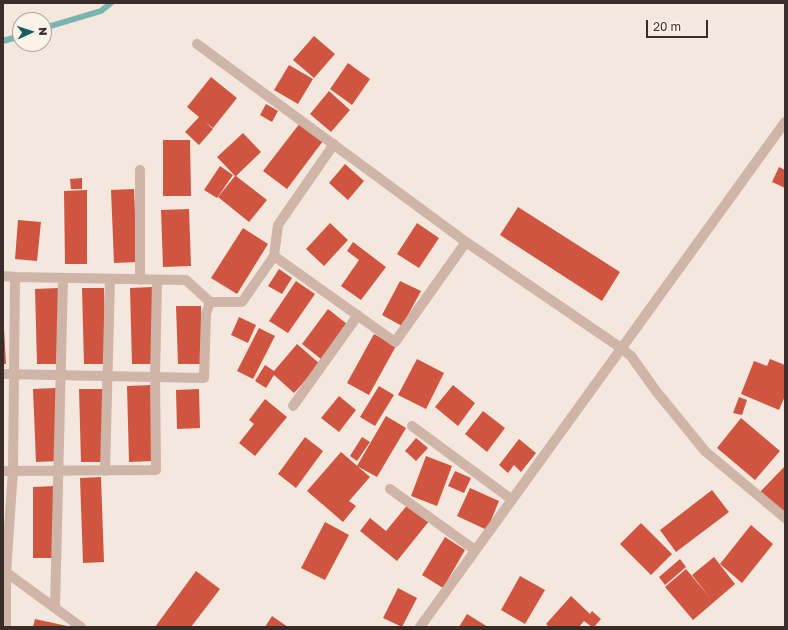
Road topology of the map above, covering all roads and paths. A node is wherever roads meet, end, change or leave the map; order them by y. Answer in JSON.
{"nodes":[{"id":1,"x":197,"y":44,"type":"dead end"},
{"id":2,"x":785,"y":122,"type":"edge"},
{"id":3,"x":334,"y":144,"type":"junction"},
{"id":4,"x":140,"y":170,"type":"dead end"},
{"id":5,"x":466,"y":242,"type":"junction"},
{"id":6,"x":274,"y":256,"type":"junction"},
{"id":7,"x":3,"y":276,"type":"edge"},
{"id":8,"x":15,"y":277,"type":"junction"},
{"id":9,"x":63,"y":278,"type":"junction"},
{"id":10,"x":110,"y":279,"type":"junction"},
{"id":11,"x":140,"y":280,"type":"junction"},
{"id":12,"x":157,"y":280,"type":"junction"},
{"id":13,"x":210,"y":302,"type":"junction"},
{"id":14,"x":358,"y":315,"type":"junction"},
{"id":15,"x":621,"y":348,"type":"junction"},
{"id":16,"x":14,"y":373,"type":"junction"},
{"id":17,"x":3,"y":374,"type":"edge"},
{"id":18,"x":61,"y":374,"type":"junction"},
{"id":19,"x":108,"y":376,"type":"junction"},
{"id":20,"x":155,"y":377,"type":"junction"},
{"id":21,"x":293,"y":406,"type":"dead end"},
{"id":22,"x":412,"y":426,"type":"dead end"},
{"id":23,"x":8,"y":470,"type":"edge"},
{"id":24,"x":59,"y":470,"type":"junction"},
{"id":25,"x":105,"y":471,"type":"junction"},
{"id":26,"x":390,"y":490,"type":"dead end"},
{"id":27,"x":511,"y":499,"type":"junction"},
{"id":28,"x":785,"y":518,"type":"edge"},
{"id":29,"x":475,"y":550,"type":"junction"},
{"id":30,"x":5,"y":571,"type":"edge"},
{"id":31,"x":55,"y":608,"type":"junction"},
{"id":32,"x":6,"y":627,"type":"edge"},
{"id":33,"x":81,"y":627,"type":"edge"},
{"id":34,"x":420,"y":627,"type":"edge"}],
"edges":[{"from":1,"to":3,"type":"street"},
{"from":2,"to":15,"type":"street"},
{"from":3,"to":5,"type":"street"},
{"from":3,"to":6,"type":"street"},
{"from":4,"to":11,"type":"street"},
{"from":5,"to":14,"type":"street"},
{"from":5,"to":15,"type":"street"},
{"from":6,"to":13,"type":"street"},
{"from":6,"to":14,"type":"street"},
{"from":7,"to":8,"type":"street"},
{"from":8,"to":9,"type":"street"},
{"from":8,"to":16,"type":"street"},
{"from":9,"to":10,"type":"street"},
{"from":9,"to":18,"type":"street"},
{"from":10,"to":11,"type":"street"},
{"from":10,"to":19,"type":"street"},
{"from":11,"to":12,"type":"street"},
{"from":12,"to":13,"type":"street"},
{"from":12,"to":20,"type":"street"},
{"from":13,"to":20,"type":"street"},
{"from":14,"to":21,"type":"street"},
{"from":15,"to":27,"type":"street"},
{"from":15,"to":28,"type":"street"},
{"from":16,"to":17,"type":"street"},
{"from":16,"to":18,"type":"street"},
{"from":16,"to":23,"type":"street"},
{"from":18,"to":19,"type":"street"},
{"from":18,"to":24,"type":"street"},
{"from":19,"to":20,"type":"street"},
{"from":19,"to":25,"type":"street"},
{"from":20,"to":25,"type":"street"},
{"from":22,"to":27,"type":"street"},
{"from":23,"to":24,"type":"street"},
{"from":23,"to":30,"type":"street"},
{"from":24,"to":25,"type":"street"},
{"from":24,"to":31,"type":"street"},
{"from":26,"to":29,"type":"street"},
{"from":27,"to":29,"type":"street"},
{"from":29,"to":34,"type":"street"},
{"from":30,"to":31,"type":"street"},
{"from":30,"to":32,"type":"street"},
{"from":31,"to":33,"type":"street"}]}
